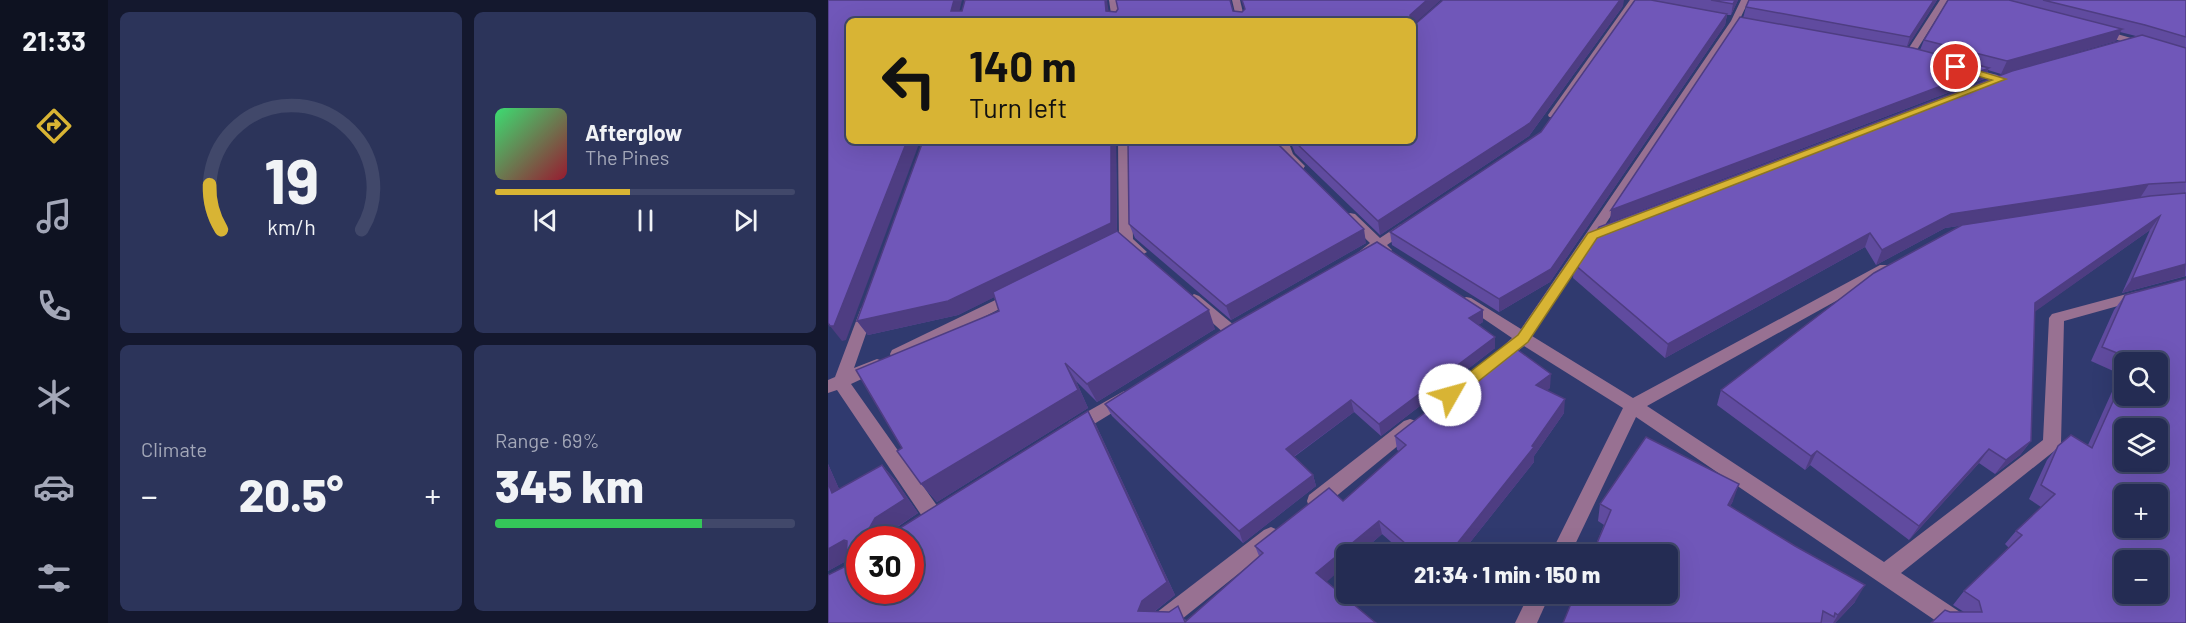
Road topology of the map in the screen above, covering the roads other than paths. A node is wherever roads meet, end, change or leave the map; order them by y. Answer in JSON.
{"nodes":[{"id":1,"x":1113,"y":0,"type":"edge"},
{"id":2,"x":1236,"y":0,"type":"edge"},
{"id":3,"x":1745,"y":0,"type":"edge"},
{"id":4,"x":1944,"y":0,"type":"edge"},
{"id":5,"x":1633,"y":1,"type":"edge"},
{"id":6,"x":1116,"y":18,"type":"edge"},
{"id":7,"x":1240,"y":18,"type":"edge"},
{"id":8,"x":2089,"y":29,"type":"edge"},
{"id":9,"x":2135,"y":41,"type":"junction"},
{"id":10,"x":2113,"y":47,"type":"edge"},
{"id":11,"x":1899,"y":52,"type":"edge"},
{"id":12,"x":1910,"y":54,"type":"junction"},
{"id":13,"x":2186,"y":57,"type":"edge"},
{"id":14,"x":1922,"y":58,"type":"edge"},
{"id":15,"x":1956,"y":67,"type":"edge"},
{"id":16,"x":1979,"y":88,"type":"edge"},
{"id":17,"x":1542,"y":131,"type":"edge"},
{"id":18,"x":1124,"y":144,"type":"edge"},
{"id":19,"x":1283,"y":144,"type":"edge"},
{"id":20,"x":1312,"y":180,"type":"edge"},
{"id":21,"x":1337,"y":204,"type":"edge"},
{"id":22,"x":1418,"y":219,"type":"edge"},
{"id":23,"x":1614,"y":227,"type":"edge"},
{"id":24,"x":1592,"y":236,"type":"junction"},
{"id":25,"x":1379,"y":245,"type":"junction"},
{"id":26,"x":1398,"y":258,"type":"edge"},
{"id":27,"x":1899,"y":261,"type":"edge"},
{"id":28,"x":1152,"y":262,"type":"edge"},
{"id":29,"x":1349,"y":262,"type":"edge"},
{"id":30,"x":1031,"y":288,"type":"edge"},
{"id":31,"x":2154,"y":292,"type":"edge"},
{"id":32,"x":1187,"y":293,"type":"edge"},
{"id":33,"x":873,"y":295,"type":"edge"},
{"id":34,"x":1455,"y":295,"type":"edge"},
{"id":35,"x":1230,"y":330,"type":"edge"},
{"id":36,"x":1523,"y":338,"type":"junction"},
{"id":37,"x":1485,"y":368,"type":"edge"},
{"id":38,"x":835,"y":385,"type":"edge"},
{"id":39,"x":1141,"y":386,"type":"edge"},
{"id":40,"x":1633,"y":406,"type":"junction"},
{"id":41,"x":1420,"y":418,"type":"edge"},
{"id":42,"x":1062,"y":435,"type":"edge"},
{"id":43,"x":1300,"y":513,"type":"edge"},
{"id":44,"x":933,"y":516,"type":"edge"},
{"id":45,"x":1281,"y":528,"type":"edge"},
{"id":46,"x":1565,"y":544,"type":"edge"},
{"id":47,"x":1883,"y":575,"type":"junction"},
{"id":48,"x":1535,"y":604,"type":"edge"},
{"id":49,"x":1160,"y":623,"type":"edge"},
{"id":50,"x":1526,"y":623,"type":"edge"},
{"id":51,"x":1958,"y":623,"type":"edge"}],
"edges":[{"from":1,"to":6,"type":"street"},
{"from":2,"to":7,"type":"street"},
{"from":3,"to":24,"type":"street"},
{"from":4,"to":12,"type":"street"},
{"from":5,"to":17,"type":"street"},
{"from":8,"to":9,"type":"street"},
{"from":9,"to":10,"type":"street"},
{"from":9,"to":13,"type":"street"},
{"from":11,"to":12,"type":"street"},
{"from":12,"to":14,"type":"street"},
{"from":15,"to":16,"type":"street"},
{"from":18,"to":28,"type":"street"},
{"from":19,"to":20,"type":"street"},
{"from":21,"to":25,"type":"street"},
{"from":22,"to":25,"type":"street"},
{"from":23,"to":24,"type":"street"},
{"from":24,"to":36,"type":"street"},
{"from":25,"to":26,"type":"street"},
{"from":25,"to":29,"type":"street"},
{"from":27,"to":40,"type":"street"},
{"from":30,"to":38,"type":"street"},
{"from":31,"to":47,"type":"street"},
{"from":32,"to":35,"type":"street"},
{"from":33,"to":38,"type":"street"},
{"from":34,"to":36,"type":"street"},
{"from":36,"to":37,"type":"street"},
{"from":36,"to":40,"type":"street"},
{"from":38,"to":44,"type":"street"},
{"from":39,"to":42,"type":"street"},
{"from":40,"to":46,"type":"street"},
{"from":40,"to":47,"type":"street"},
{"from":41,"to":43,"type":"street"},
{"from":45,"to":49,"type":"street"},
{"from":47,"to":51,"type":"street"},
{"from":48,"to":50,"type":"street"}]}
